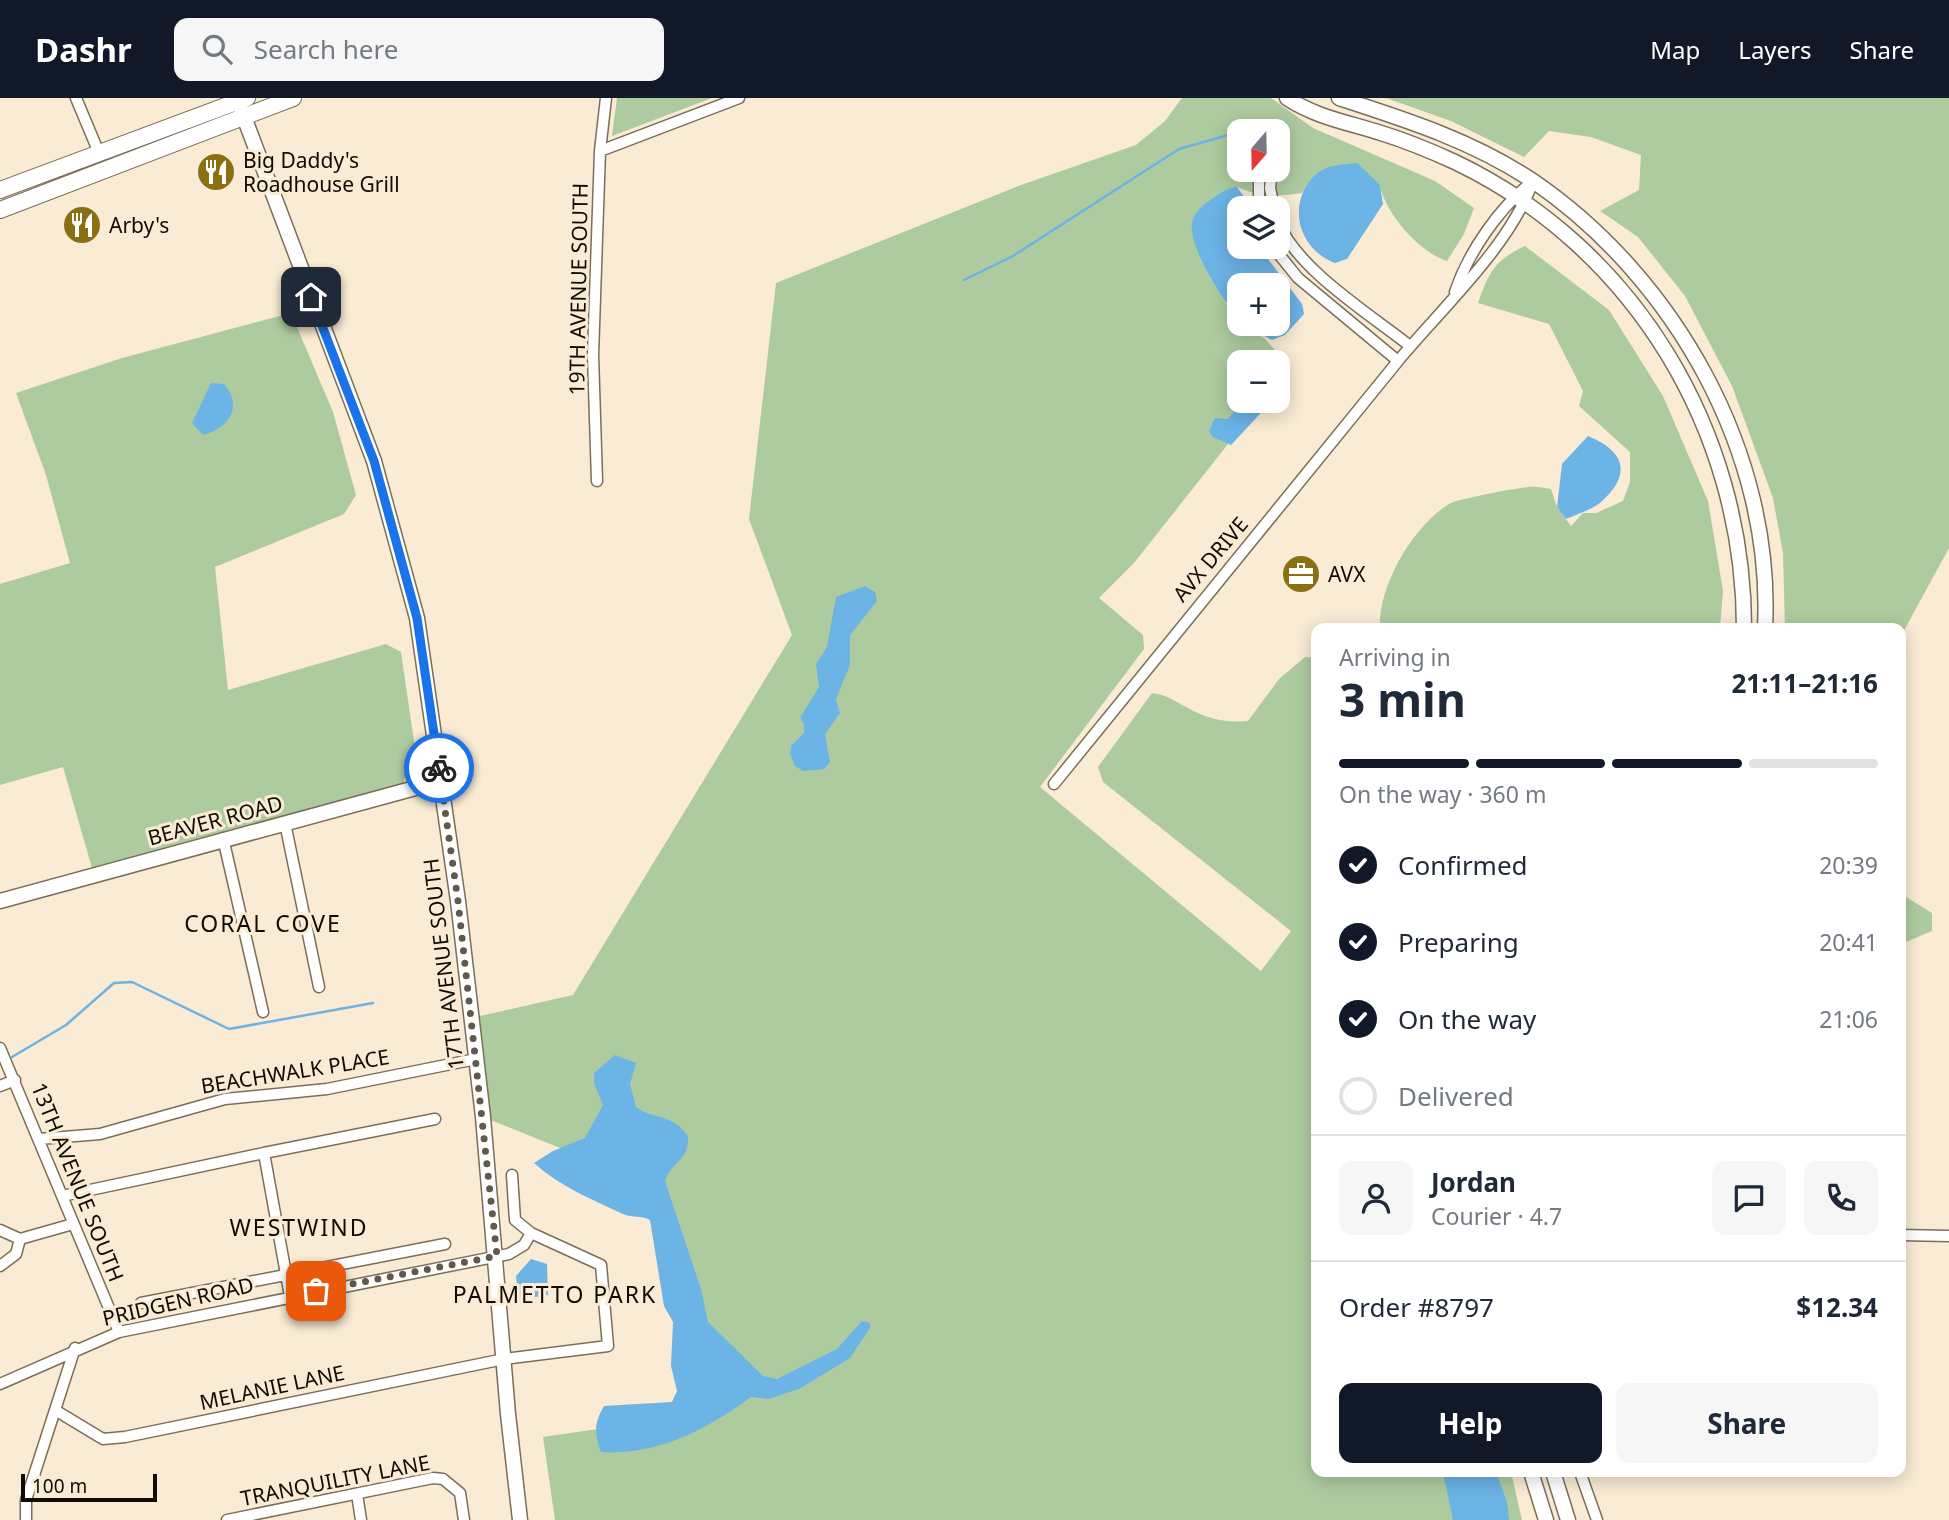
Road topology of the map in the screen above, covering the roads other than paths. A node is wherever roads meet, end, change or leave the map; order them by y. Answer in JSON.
{"nodes":[{"id":1,"x":76,"y":98,"type":"edge"},
{"id":2,"x":293,"y":98,"type":"edge"},
{"id":3,"x":606,"y":98,"type":"edge"},
{"id":4,"x":739,"y":98,"type":"edge"},
{"id":5,"x":1287,"y":98,"type":"edge"},
{"id":6,"x":1339,"y":98,"type":"edge"},
{"id":7,"x":241,"y":104,"type":"edge"},
{"id":8,"x":600,"y":151,"type":"junction"},
{"id":9,"x":99,"y":153,"type":"junction"},
{"id":10,"x":1533,"y":181,"type":"junction"},
{"id":11,"x":0,"y":190,"type":"edge"},
{"id":12,"x":1520,"y":199,"type":"junction"},
{"id":13,"x":0,"y":210,"type":"edge"},
{"id":14,"x":1290,"y":243,"type":"edge"},
{"id":15,"x":1283,"y":259,"type":"edge"},
{"id":16,"x":1316,"y":271,"type":"junction"},
{"id":17,"x":1305,"y":284,"type":"junction"},
{"id":18,"x":1410,"y":346,"type":"junction"},
{"id":19,"x":1398,"y":361,"type":"junction"},
{"id":20,"x":597,"y":481,"type":"dead end"},
{"id":21,"x":1744,"y":623,"type":"edge"},
{"id":22,"x":1765,"y":623,"type":"edge"},
{"id":23,"x":441,"y":781,"type":"junction"},
{"id":24,"x":1054,"y":784,"type":"dead end"},
{"id":25,"x":285,"y":823,"type":"junction"},
{"id":26,"x":223,"y":838,"type":"junction"},
{"id":27,"x":0,"y":901,"type":"edge"},
{"id":28,"x":319,"y":987,"type":"dead end"},
{"id":29,"x":263,"y":1012,"type":"dead end"},
{"id":30,"x":0,"y":1048,"type":"edge"},
{"id":31,"x":476,"y":1059,"type":"junction"},
{"id":32,"x":15,"y":1080,"type":"junction"},
{"id":33,"x":0,"y":1086,"type":"edge"},
{"id":34,"x":435,"y":1119,"type":"dead end"},
{"id":35,"x":39,"y":1139,"type":"junction"},
{"id":36,"x":264,"y":1153,"type":"junction"},
{"id":37,"x":512,"y":1175,"type":"dead end"},
{"id":38,"x":62,"y":1196,"type":"junction"},
{"id":39,"x":73,"y":1224,"type":"junction"},
{"id":40,"x":0,"y":1230,"type":"edge"},
{"id":41,"x":531,"y":1233,"type":"junction"},
{"id":42,"x":1906,"y":1235,"type":"edge"},
{"id":43,"x":1949,"y":1236,"type":"edge"},
{"id":44,"x":20,"y":1240,"type":"junction"},
{"id":45,"x":445,"y":1244,"type":"dead end"},
{"id":46,"x":497,"y":1256,"type":"junction"},
{"id":47,"x":0,"y":1266,"type":"edge"},
{"id":48,"x":286,"y":1274,"type":"junction"},
{"id":49,"x":290,"y":1296,"type":"junction"},
{"id":50,"x":141,"y":1303,"type":"dead end"},
{"id":51,"x":119,"y":1332,"type":"junction"},
{"id":52,"x":75,"y":1349,"type":"junction"},
{"id":53,"x":504,"y":1359,"type":"junction"},
{"id":54,"x":0,"y":1384,"type":"edge"},
{"id":55,"x":55,"y":1410,"type":"junction"},
{"id":56,"x":1533,"y":1477,"type":"edge"},
{"id":57,"x":1555,"y":1477,"type":"edge"},
{"id":58,"x":1582,"y":1477,"type":"edge"},
{"id":59,"x":357,"y":1494,"type":"junction"},
{"id":60,"x":259,"y":1517,"type":"edge"},
{"id":61,"x":26,"y":1520,"type":"edge"},
{"id":62,"x":227,"y":1520,"type":"edge"},
{"id":63,"x":361,"y":1520,"type":"edge"},
{"id":64,"x":464,"y":1520,"type":"edge"},
{"id":65,"x":520,"y":1520,"type":"edge"},
{"id":66,"x":1546,"y":1520,"type":"edge"},
{"id":67,"x":1568,"y":1520,"type":"edge"},
{"id":68,"x":1597,"y":1520,"type":"edge"}],
"edges":[{"from":1,"to":9,"type":"street"},
{"from":2,"to":7,"type":"main road"},
{"from":3,"to":8,"type":"street","name":"19TH AVENUE SOUTH"},
{"from":4,"to":8,"type":"street"},
{"from":5,"to":12,"type":"street"},
{"from":6,"to":10,"type":"street"},
{"from":7,"to":9,"type":"main road"},
{"from":7,"to":13,"type":"main road"},
{"from":7,"to":23,"type":"street","name":"17TH AVENUE SOUTH"},
{"from":8,"to":20,"type":"street","name":"19TH AVENUE SOUTH"},
{"from":9,"to":11,"type":"main road"},
{"from":10,"to":12,"type":"street","name":"AVX DRIVE"},
{"from":10,"to":22,"type":"street"},
{"from":12,"to":18,"type":"street","name":"AVX DRIVE"},
{"from":12,"to":21,"type":"street"},
{"from":14,"to":16,"type":"street"},
{"from":15,"to":17,"type":"street"},
{"from":16,"to":17,"type":"street"},
{"from":16,"to":18,"type":"street"},
{"from":17,"to":19,"type":"street"},
{"from":18,"to":19,"type":"street","name":"AVX DRIVE"},
{"from":19,"to":24,"type":"street","name":"AVX DRIVE"},
{"from":23,"to":25,"type":"street","name":"BEAVER ROAD"},
{"from":23,"to":31,"type":"street","name":"17TH AVENUE SOUTH"},
{"from":25,"to":26,"type":"street","name":"BEAVER ROAD"},
{"from":25,"to":28,"type":"street"},
{"from":26,"to":27,"type":"street","name":"BEAVER ROAD"},
{"from":26,"to":29,"type":"street"},
{"from":30,"to":32,"type":"street","name":"13TH AVENUE SOUTH"},
{"from":31,"to":35,"type":"street","name":"BEACHWALK PLACE"},
{"from":31,"to":46,"type":"street","name":"17TH AVENUE SOUTH"},
{"from":32,"to":33,"type":"street"},
{"from":32,"to":35,"type":"street","name":"13TH AVENUE SOUTH"},
{"from":34,"to":36,"type":"street"},
{"from":35,"to":38,"type":"street","name":"13TH AVENUE SOUTH"},
{"from":36,"to":38,"type":"street"},
{"from":36,"to":48,"type":"street"},
{"from":37,"to":41,"type":"street"},
{"from":38,"to":39,"type":"street","name":"13TH AVENUE SOUTH"},
{"from":39,"to":44,"type":"street"},
{"from":39,"to":51,"type":"street","name":"13TH AVENUE SOUTH"},
{"from":40,"to":44,"type":"street"},
{"from":41,"to":46,"type":"street","name":"PRIDGEN ROAD"},
{"from":41,"to":53,"type":"street","name":"MELANIE LANE"},
{"from":42,"to":43,"type":"street"},
{"from":44,"to":47,"type":"street"},
{"from":45,"to":48,"type":"street"},
{"from":46,"to":49,"type":"street","name":"PRIDGEN ROAD"},
{"from":46,"to":53,"type":"street","name":"17TH AVENUE SOUTH"},
{"from":48,"to":49,"type":"street"},
{"from":48,"to":50,"type":"street"},
{"from":49,"to":51,"type":"street","name":"PRIDGEN ROAD"},
{"from":51,"to":52,"type":"street","name":"PRIDGEN ROAD"},
{"from":52,"to":54,"type":"street","name":"PRIDGEN ROAD"},
{"from":52,"to":55,"type":"street"},
{"from":53,"to":55,"type":"street","name":"MELANIE LANE"},
{"from":53,"to":65,"type":"street","name":"17TH AVENUE SOUTH"},
{"from":55,"to":61,"type":"street"},
{"from":56,"to":66,"type":"street"},
{"from":57,"to":67,"type":"street"},
{"from":58,"to":68,"type":"street"},
{"from":59,"to":60,"type":"street","name":"TRANQUILITY LANE"},
{"from":59,"to":63,"type":"street"},
{"from":59,"to":64,"type":"street","name":"TRANQUILITY LANE"},
{"from":60,"to":62,"type":"street","name":"TRANQUILITY LANE"}]}
